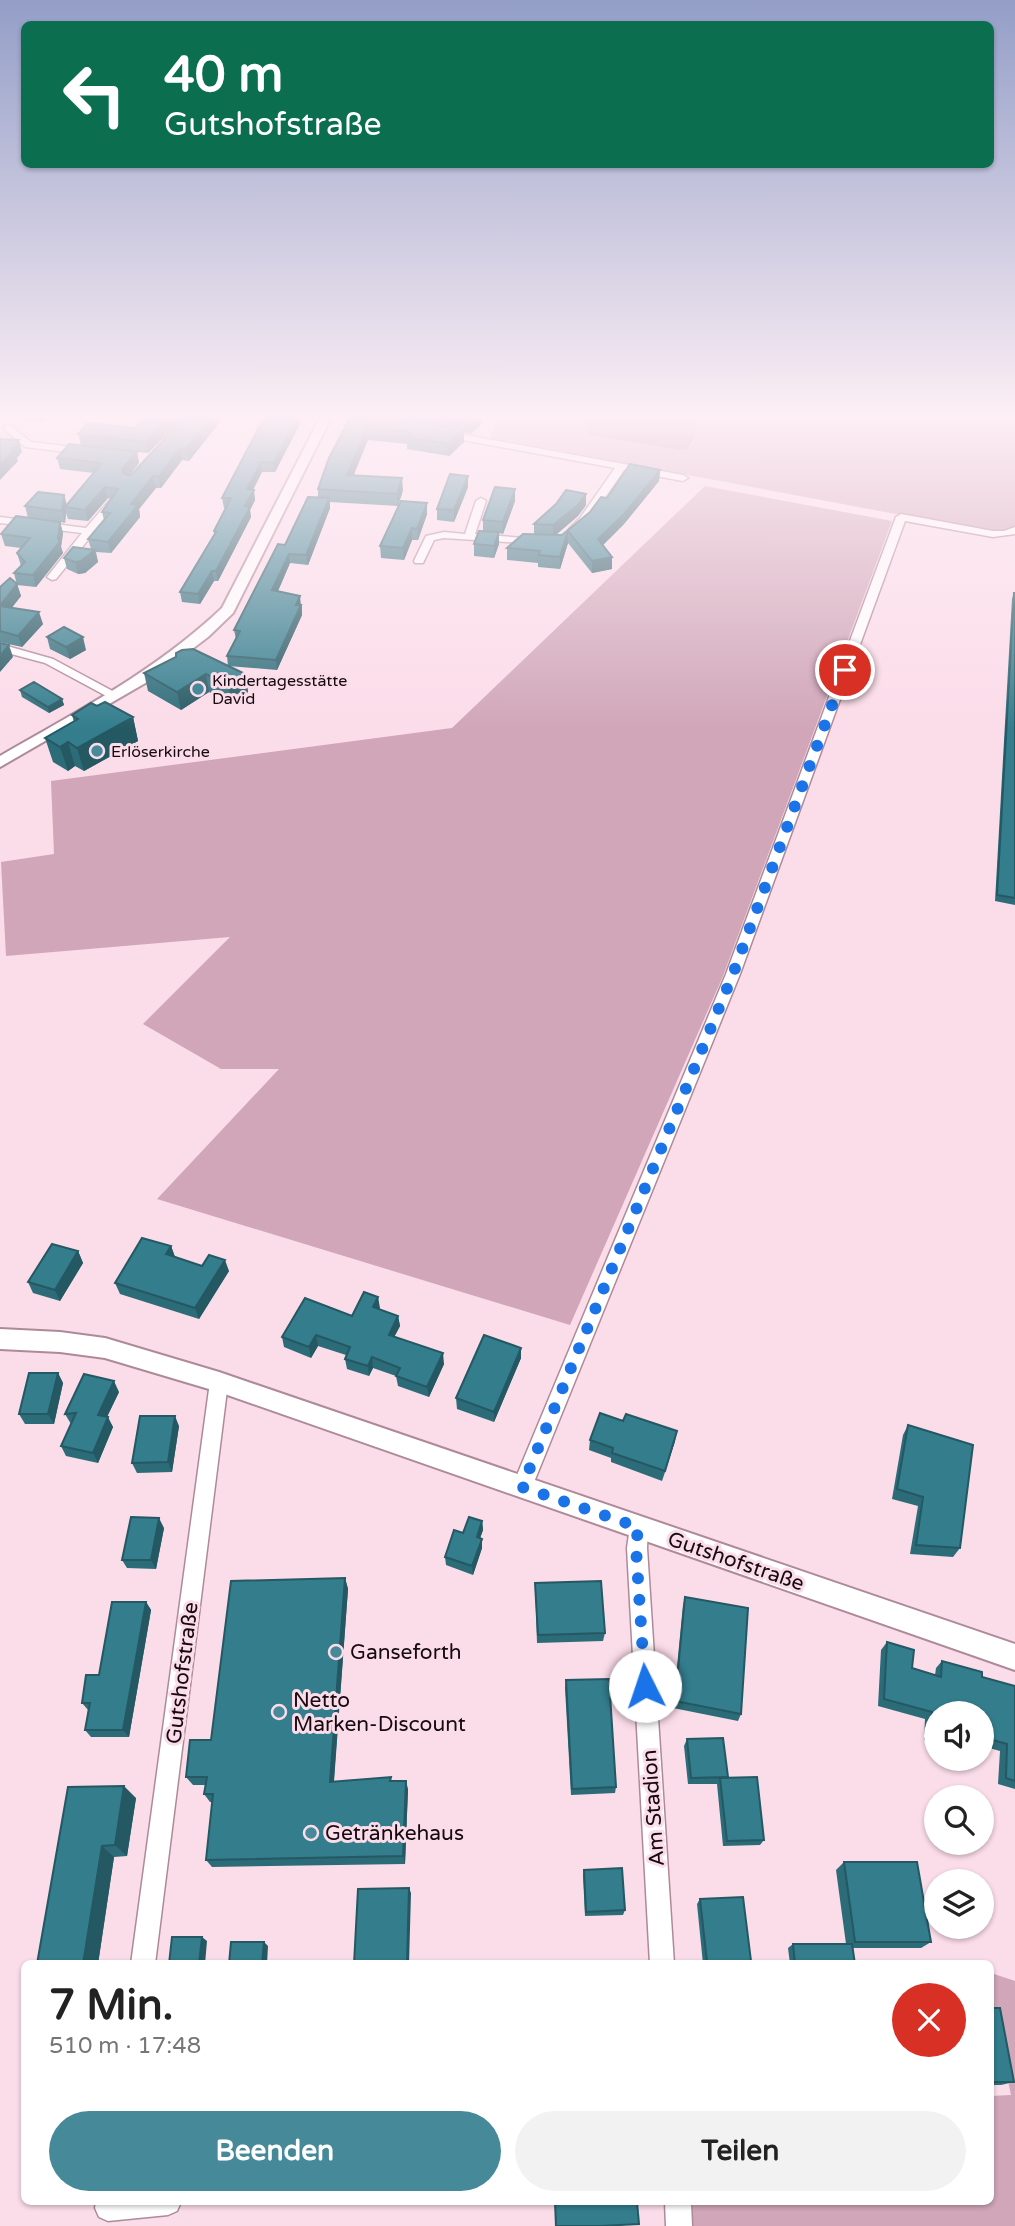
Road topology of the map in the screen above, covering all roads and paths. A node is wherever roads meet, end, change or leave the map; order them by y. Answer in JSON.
{"nodes":[{"id":1,"x":15,"y":522,"type":"edge"},
{"id":2,"x":97,"y":522,"type":"edge"},
{"id":3,"x":273,"y":522,"type":"edge"},
{"id":4,"x":474,"y":522,"type":"edge"},
{"id":5,"x":582,"y":522,"type":"edge"},
{"id":6,"x":899,"y":522,"type":"edge"},
{"id":7,"x":927,"y":522,"type":"edge"},
{"id":8,"x":1015,"y":530,"type":"edge"},
{"id":9,"x":89,"y":531,"type":"junction"},
{"id":10,"x":565,"y":536,"type":"edge"},
{"id":11,"x":469,"y":537,"type":"junction"},
{"id":12,"x":544,"y":542,"type":"edge"},
{"id":13,"x":419,"y":561,"type":"dead end"},
{"id":14,"x":52,"y":577,"type":"dead end"},
{"id":15,"x":0,"y":647,"type":"edge"},
{"id":16,"x":114,"y":695,"type":"junction"},
{"id":17,"x":0,"y":762,"type":"edge"},
{"id":18,"x":0,"y":1339,"type":"edge"},
{"id":19,"x":219,"y":1382,"type":"junction"},
{"id":20,"x":522,"y":1487,"type":"junction"},
{"id":21,"x":638,"y":1527,"type":"junction"},
{"id":22,"x":1015,"y":1657,"type":"edge"},
{"id":23,"x":144,"y":1960,"type":"edge"},
{"id":24,"x":663,"y":1960,"type":"edge"},
{"id":25,"x":108,"y":2205,"type":"edge"},
{"id":26,"x":138,"y":2205,"type":"edge"},
{"id":27,"x":678,"y":2205,"type":"edge"},
{"id":28,"x":679,"y":2226,"type":"edge"}],
"edges":[{"from":1,"to":9,"type":"street"},
{"from":2,"to":9,"type":"street"},
{"from":3,"to":16,"type":"street"},
{"from":4,"to":11,"type":"street"},
{"from":5,"to":10,"type":"street"},
{"from":6,"to":20,"type":"street"},
{"from":7,"to":8,"type":"street"},
{"from":9,"to":14,"type":"street"},
{"from":11,"to":12,"type":"street"},
{"from":11,"to":13,"type":"street"},
{"from":15,"to":16,"type":"street"},
{"from":16,"to":17,"type":"street"},
{"from":18,"to":19,"type":"street","name":"Gutshofstraße"},
{"from":19,"to":20,"type":"street","name":"Gutshofstraße"},
{"from":19,"to":23,"type":"street","name":"Gutshofstraße"},
{"from":20,"to":21,"type":"street","name":"Gutshofstraße"},
{"from":21,"to":22,"type":"street","name":"Gutshofstraße"},
{"from":21,"to":24,"type":"street","name":"Am Stadion"},
{"from":25,"to":26,"type":"street"},
{"from":27,"to":28,"type":"street"}]}
